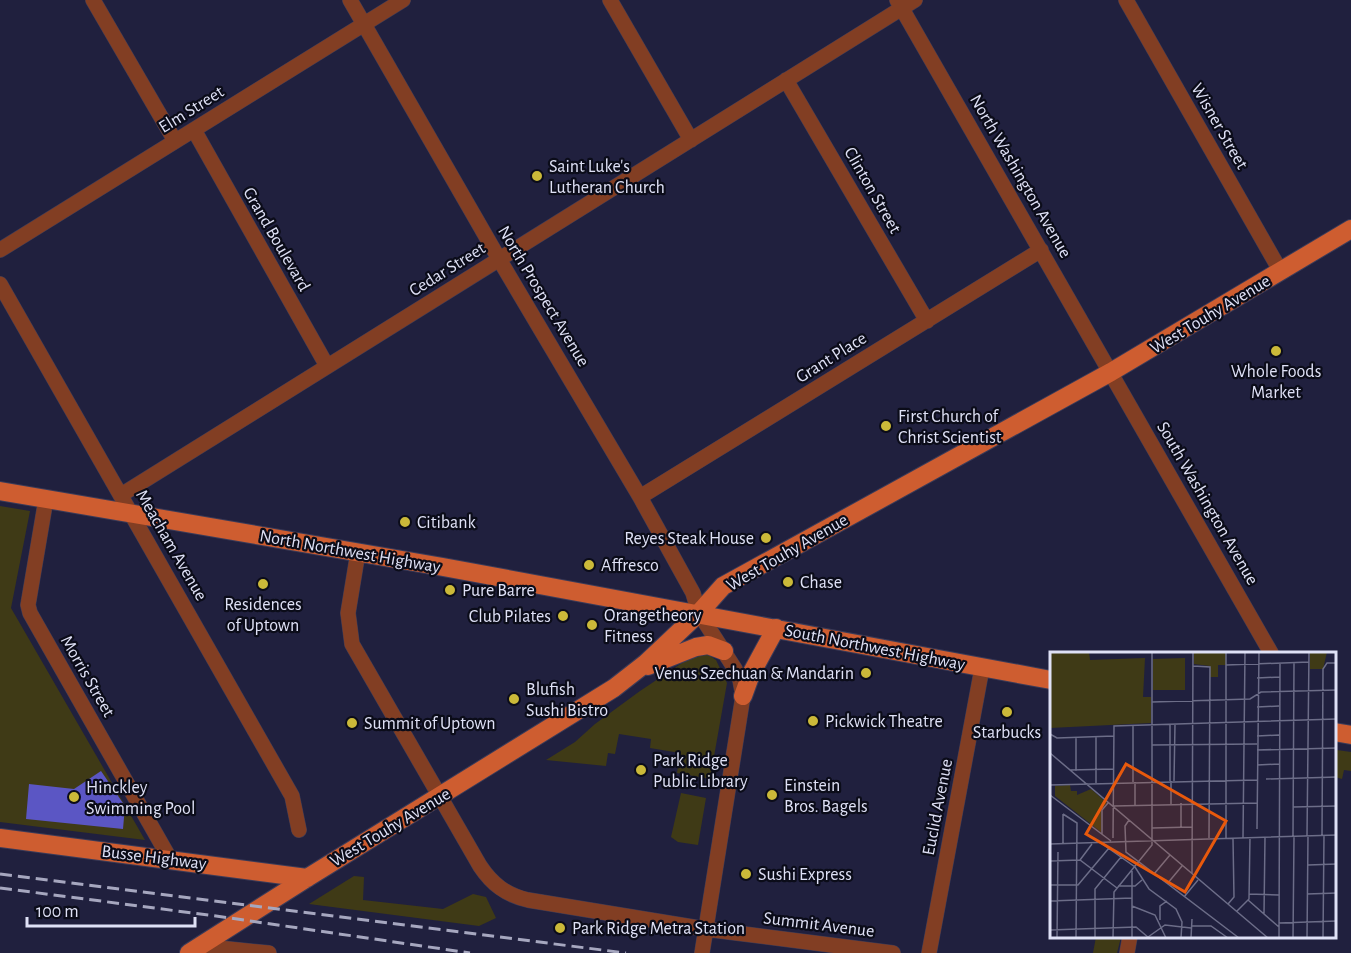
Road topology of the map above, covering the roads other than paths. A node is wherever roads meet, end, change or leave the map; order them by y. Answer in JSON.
{"nodes":[{"id":1,"x":93,"y":0,"type":"edge"},
{"id":2,"x":350,"y":0,"type":"edge"},
{"id":3,"x":403,"y":0,"type":"edge"},
{"id":4,"x":610,"y":0,"type":"edge"},
{"id":5,"x":1126,"y":0,"type":"edge"},
{"id":6,"x":904,"y":3,"type":"edge"},
{"id":7,"x":364,"y":24,"type":"junction"},
{"id":8,"x":786,"y":80,"type":"junction"},
{"id":9,"x":194,"y":130,"type":"junction"},
{"id":10,"x":691,"y":140,"type":"junction"},
{"id":11,"x":175,"y":141,"type":"junction"},
{"id":12,"x":1351,"y":229,"type":"edge"},
{"id":13,"x":0,"y":250,"type":"edge"},
{"id":14,"x":1041,"y":250,"type":"junction"},
{"id":15,"x":499,"y":259,"type":"junction"},
{"id":16,"x":1281,"y":272,"type":"junction"},
{"id":17,"x":0,"y":284,"type":"edge"},
{"id":18,"x":927,"y":321,"type":"junction"},
{"id":19,"x":327,"y":366,"type":"junction"},
{"id":20,"x":1111,"y":372,"type":"junction"},
{"id":21,"x":0,"y":491,"type":"edge"},
{"id":22,"x":121,"y":495,"type":"junction"},
{"id":23,"x":640,"y":497,"type":"junction"},
{"id":24,"x":46,"y":499,"type":"junction"},
{"id":25,"x":132,"y":513,"type":"junction"},
{"id":26,"x":358,"y":552,"type":"junction"},
{"id":27,"x":699,"y":613,"type":"junction"},
{"id":28,"x":776,"y":628,"type":"junction"},
{"id":29,"x":724,"y":651,"type":"junction"},
{"id":30,"x":1270,"y":652,"type":"edge"},
{"id":31,"x":982,"y":668,"type":"junction"},
{"id":32,"x":638,"y":670,"type":"junction"},
{"id":33,"x":1050,"y":680,"type":"edge"},
{"id":34,"x":743,"y":696,"type":"junction"},
{"id":35,"x":1336,"y":732,"type":"edge"},
{"id":36,"x":1351,"y":735,"type":"edge"},
{"id":37,"x":440,"y":797,"type":"junction"},
{"id":38,"x":299,"y":830,"type":"dead end"},
{"id":39,"x":0,"y":838,"type":"edge"},
{"id":40,"x":170,"y":859,"type":"junction"},
{"id":41,"x":307,"y":878,"type":"junction"},
{"id":42,"x":705,"y":929,"type":"junction"},
{"id":43,"x":1130,"y":938,"type":"edge"},
{"id":44,"x":195,"y":950,"type":"edge"},
{"id":45,"x":269,"y":953,"type":"edge"},
{"id":46,"x":702,"y":953,"type":"edge"},
{"id":47,"x":893,"y":953,"type":"edge"},
{"id":48,"x":929,"y":953,"type":"edge"},
{"id":49,"x":1127,"y":953,"type":"edge"}],
"edges":[{"from":1,"to":11,"type":"street"},
{"from":2,"to":7,"type":"street","name":"North Prospect Avenue"},
{"from":3,"to":7,"type":"street","name":"Elm Street"},
{"from":4,"to":10,"type":"street"},
{"from":5,"to":16,"type":"street","name":"Wisner Street"},
{"from":6,"to":8,"type":"street","name":"Cedar Street"},
{"from":6,"to":14,"type":"street","name":"North Washington Avenue"},
{"from":7,"to":9,"type":"street","name":"Elm Street"},
{"from":7,"to":15,"type":"street","name":"North Prospect Avenue"},
{"from":8,"to":10,"type":"street","name":"Cedar Street"},
{"from":8,"to":18,"type":"street","name":"Clinton Street"},
{"from":9,"to":11,"type":"street","name":"Elm Street"},
{"from":9,"to":19,"type":"street","name":"Grand Boulevard"},
{"from":10,"to":15,"type":"street","name":"Cedar Street"},
{"from":11,"to":13,"type":"street","name":"Elm Street"},
{"from":12,"to":16,"type":"main road","name":"West Touhy Avenue"},
{"from":14,"to":18,"type":"street","name":"Grant Place"},
{"from":14,"to":20,"type":"street","name":"North Washington Avenue"},
{"from":15,"to":19,"type":"street","name":"Cedar Street"},
{"from":15,"to":23,"type":"street","name":"North Prospect Avenue"},
{"from":16,"to":20,"type":"main road","name":"West Touhy Avenue"},
{"from":17,"to":22,"type":"street","name":"Meacham Avenue"},
{"from":18,"to":23,"type":"street","name":"Grant Place"},
{"from":19,"to":22,"type":"street","name":"Cedar Street"},
{"from":20,"to":27,"type":"main road","name":"West Touhy Avenue"},
{"from":20,"to":30,"type":"street","name":"South Washington Avenue"},
{"from":21,"to":24,"type":"main road","name":"North Northwest Highway"},
{"from":22,"to":25,"type":"street","name":"Meacham Avenue"},
{"from":23,"to":27,"type":"street","name":"North Prospect Avenue"},
{"from":24,"to":25,"type":"main road","name":"North Northwest Highway"},
{"from":24,"to":40,"type":"street","name":"Morris Street"},
{"from":25,"to":26,"type":"main road","name":"North Northwest Highway"},
{"from":25,"to":38,"type":"street","name":"Meacham Avenue"},
{"from":26,"to":27,"type":"main road","name":"North Northwest Highway"},
{"from":26,"to":37,"type":"street","name":"Summit Avenue"},
{"from":27,"to":28,"type":"main road","name":"South Northwest Highway"},
{"from":27,"to":29,"type":"street","name":"North Prospect Avenue"},
{"from":27,"to":32,"type":"main road","name":"West Touhy Avenue"},
{"from":28,"to":31,"type":"main road","name":"South Northwest Highway"},
{"from":28,"to":34,"type":"main road"},
{"from":29,"to":32,"type":"main road"},
{"from":29,"to":34,"type":"street","name":"North Prospect Avenue"},
{"from":31,"to":33,"type":"main road","name":"South Northwest Highway"},
{"from":31,"to":48,"type":"street","name":"Euclid Avenue"},
{"from":32,"to":37,"type":"main road","name":"West Touhy Avenue"},
{"from":34,"to":42,"type":"street"},
{"from":35,"to":36,"type":"main road"},
{"from":37,"to":41,"type":"main road","name":"West Touhy Avenue"},
{"from":37,"to":42,"type":"street","name":"Summit Avenue"},
{"from":39,"to":40,"type":"main road","name":"Busse Highway"},
{"from":40,"to":41,"type":"main road","name":"Busse Highway"},
{"from":41,"to":44,"type":"main road","name":"West Touhy Avenue"},
{"from":42,"to":46,"type":"street"},
{"from":42,"to":47,"type":"street","name":"Summit Avenue"},
{"from":43,"to":49,"type":"street"},
{"from":44,"to":45,"type":"street"}]}
